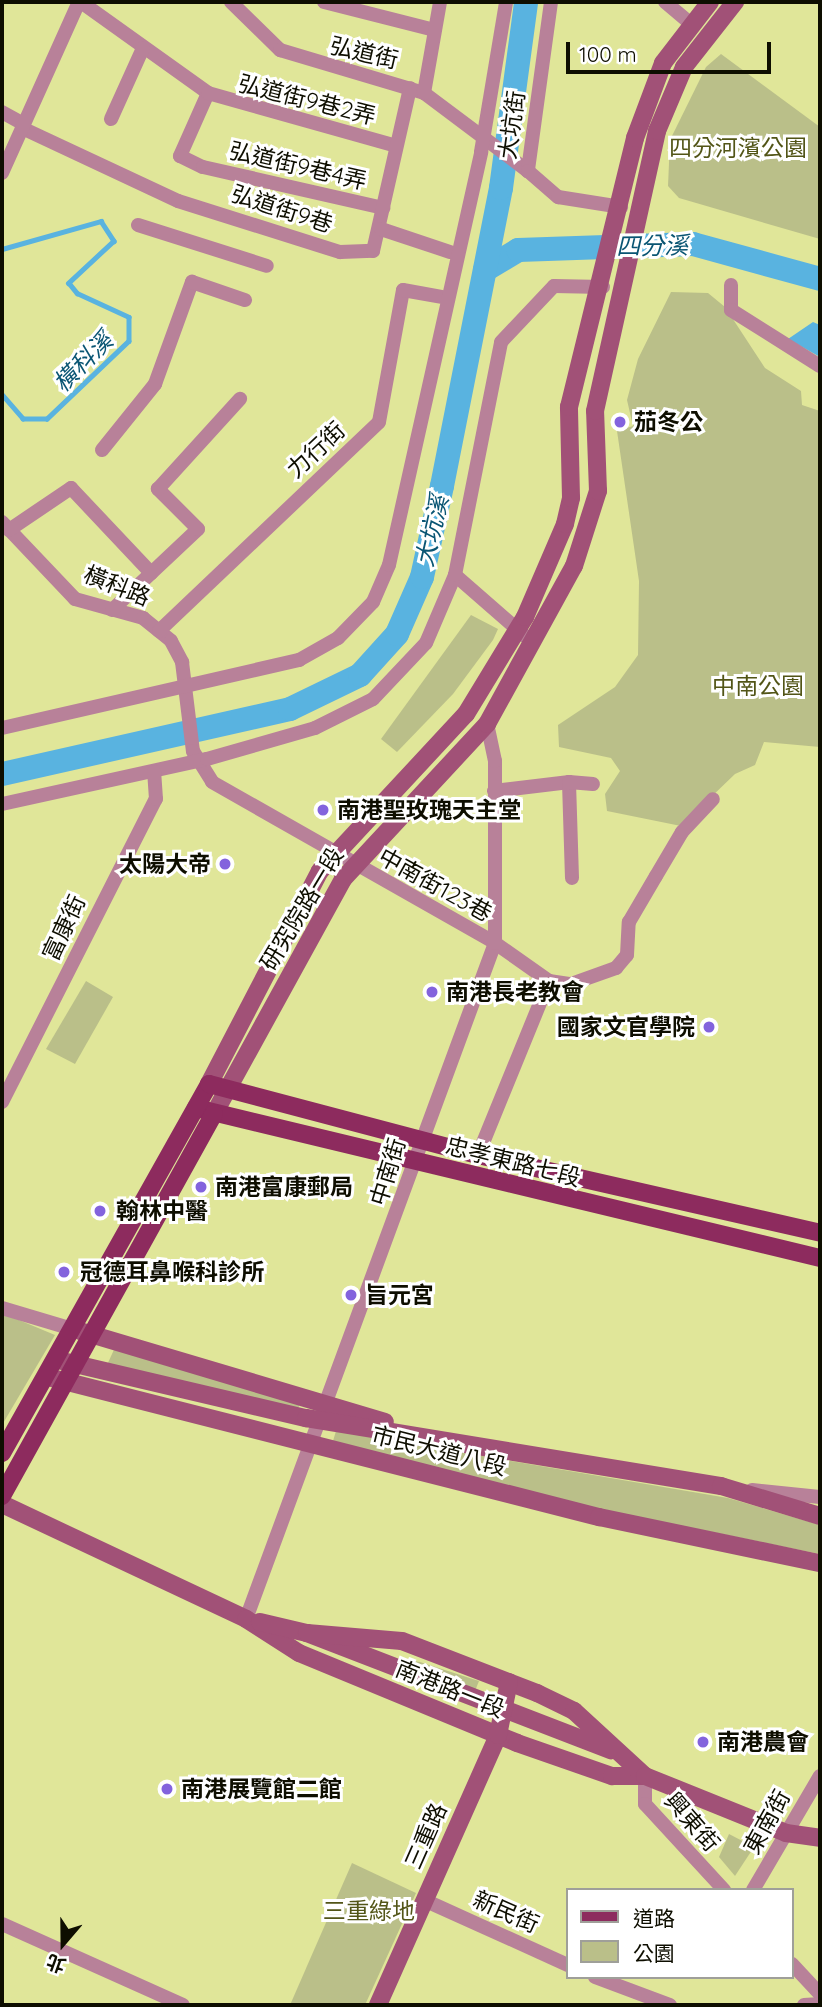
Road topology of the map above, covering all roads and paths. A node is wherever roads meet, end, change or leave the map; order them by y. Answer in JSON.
{"nodes":[{"id":1,"x":80,"y":2,"type":"edge"},
{"id":2,"x":231,"y":2,"type":"edge"},
{"id":3,"x":324,"y":2,"type":"edge"},
{"id":4,"x":440,"y":2,"type":"edge"},
{"id":5,"x":506,"y":2,"type":"edge"},
{"id":6,"x":551,"y":2,"type":"edge"},
{"id":7,"x":665,"y":2,"type":"edge"},
{"id":8,"x":710,"y":2,"type":"edge"},
{"id":9,"x":735,"y":2,"type":"edge"},
{"id":10,"x":691,"y":24,"type":"junction"},
{"id":11,"x":435,"y":30,"type":"junction"},
{"id":12,"x":143,"y":48,"type":"junction"},
{"id":13,"x":417,"y":90,"type":"junction"},
{"id":14,"x":208,"y":93,"type":"junction"},
{"id":15,"x":2,"y":112,"type":"edge"},
{"id":16,"x":111,"y":118,"type":"dead end"},
{"id":17,"x":23,"y":126,"type":"junction"},
{"id":18,"x":488,"y":139,"type":"junction"},
{"id":19,"x":396,"y":146,"type":"junction"},
{"id":20,"x":528,"y":172,"type":"junction"},
{"id":21,"x":2,"y":173,"type":"edge"},
{"id":22,"x":644,"y":204,"type":"junction"},
{"id":23,"x":621,"y":207,"type":"junction"},
{"id":24,"x":383,"y":208,"type":"junction"},
{"id":25,"x":138,"y":225,"type":"dead end"},
{"id":26,"x":381,"y":229,"type":"junction"},
{"id":27,"x":450,"y":252,"type":"dead end"},
{"id":28,"x":267,"y":266,"type":"dead end"},
{"id":29,"x":605,"y":279,"type":"junction"},
{"id":30,"x":731,"y":285,"type":"dead end"},
{"id":31,"x":441,"y":297,"type":"dead end"},
{"id":32,"x":245,"y":300,"type":"dead end"},
{"id":33,"x":820,"y":366,"type":"edge"},
{"id":34,"x":240,"y":398,"type":"dead end"},
{"id":35,"x":102,"y":450,"type":"dead end"},
{"id":36,"x":5,"y":526,"type":"edge"},
{"id":37,"x":151,"y":573,"type":"junction"},
{"id":38,"x":454,"y":575,"type":"junction"},
{"id":39,"x":112,"y":610,"type":"junction"},
{"id":40,"x":159,"y":631,"type":"junction"},
{"id":41,"x":517,"y":631,"type":"junction"},
{"id":42,"x":536,"y":642,"type":"junction"},
{"id":43,"x":182,"y":683,"type":"junction"},
{"id":44,"x":487,"y":724,"type":"junction"},
{"id":45,"x":2,"y":728,"type":"edge"},
{"id":46,"x":195,"y":756,"type":"junction"},
{"id":47,"x":154,"y":772,"type":"junction"},
{"id":48,"x":569,"y":782,"type":"junction"},
{"id":49,"x":593,"y":784,"type":"dead end"},
{"id":50,"x":494,"y":791,"type":"junction"},
{"id":51,"x":713,"y":799,"type":"dead end"},
{"id":52,"x":2,"y":804,"type":"edge"},
{"id":53,"x":332,"y":855,"type":"junction"},
{"id":54,"x":353,"y":866,"type":"junction"},
{"id":55,"x":572,"y":878,"type":"dead end"},
{"id":56,"x":495,"y":943,"type":"junction"},
{"id":57,"x":549,"y":981,"type":"junction"},
{"id":58,"x":209,"y":1084,"type":"junction"},
{"id":59,"x":227,"y":1090,"type":"junction"},
{"id":60,"x":2,"y":1102,"type":"edge"},
{"id":61,"x":196,"y":1108,"type":"junction"},
{"id":62,"x":214,"y":1114,"type":"junction"},
{"id":63,"x":420,"y":1141,"type":"junction"},
{"id":64,"x":478,"y":1155,"type":"junction"},
{"id":65,"x":414,"y":1163,"type":"junction"},
{"id":66,"x":820,"y":1233,"type":"edge"},
{"id":67,"x":820,"y":1258,"type":"edge"},
{"id":68,"x":2,"y":1308,"type":"edge"},
{"id":69,"x":84,"y":1333,"type":"junction"},
{"id":70,"x":58,"y":1360,"type":"junction"},
{"id":71,"x":76,"y":1367,"type":"junction"},
{"id":72,"x":48,"y":1377,"type":"junction"},
{"id":73,"x":66,"y":1383,"type":"junction"},
{"id":74,"x":324,"y":1413,"type":"junction"},
{"id":75,"x":311,"y":1443,"type":"junction"},
{"id":76,"x":2,"y":1453,"type":"edge"},
{"id":77,"x":721,"y":1486,"type":"junction"},
{"id":78,"x":2,"y":1496,"type":"edge"},
{"id":79,"x":820,"y":1497,"type":"edge"},
{"id":80,"x":2,"y":1504,"type":"edge"},
{"id":81,"x":820,"y":1516,"type":"edge"},
{"id":82,"x":820,"y":1563,"type":"edge"},
{"id":83,"x":246,"y":1619,"type":"junction"},
{"id":84,"x":307,"y":1633,"type":"junction"},
{"id":85,"x":509,"y":1682,"type":"junction"},
{"id":86,"x":503,"y":1711,"type":"junction"},
{"id":87,"x":498,"y":1735,"type":"junction"},
{"id":88,"x":620,"y":1753,"type":"junction"},
{"id":89,"x":645,"y":1776,"type":"junction"},
{"id":90,"x":820,"y":1776,"type":"edge"},
{"id":91,"x":786,"y":1833,"type":"junction"},
{"id":92,"x":820,"y":1838,"type":"edge"},
{"id":93,"x":722,"y":1888,"type":"edge"},
{"id":94,"x":754,"y":1888,"type":"edge"},
{"id":95,"x":424,"y":1900,"type":"junction"},
{"id":96,"x":2,"y":1924,"type":"edge"},
{"id":97,"x":566,"y":1964,"type":"edge"},
{"id":98,"x":794,"y":1966,"type":"edge"},
{"id":99,"x":600,"y":1979,"type":"edge"},
{"id":100,"x":820,"y":1994,"type":"edge"},
{"id":101,"x":820,"y":2004,"type":"edge"},
{"id":102,"x":183,"y":2005,"type":"edge"},
{"id":103,"x":378,"y":2005,"type":"edge"},
{"id":104,"x":670,"y":2005,"type":"edge"},
{"id":105,"x":804,"y":2005,"type":"edge"}],
"edges":[{"from":1,"to":12,"type":"street","name":"弘道街9巷2弄"},
{"from":1,"to":17,"type":"street"},
{"from":2,"to":13,"type":"street","name":"弘道街"},
{"from":3,"to":11,"type":"street"},
{"from":4,"to":11,"type":"street"},
{"from":5,"to":18,"type":"street"},
{"from":6,"to":20,"type":"street","name":"大坑街"},
{"from":7,"to":10,"type":"street"},
{"from":8,"to":10,"type":"main road","name":"研究院路一段"},
{"from":9,"to":22,"type":"main road","name":"研究院路一段"},
{"from":10,"to":23,"type":"main road","name":"研究院路一段"},
{"from":11,"to":13,"type":"street"},
{"from":12,"to":14,"type":"street","name":"弘道街9巷2弄"},
{"from":12,"to":16,"type":"street"},
{"from":13,"to":18,"type":"street","name":"弘道街"},
{"from":13,"to":19,"type":"street"},
{"from":14,"to":19,"type":"street","name":"弘道街9巷2弄"},
{"from":14,"to":24,"type":"street","name":"弘道街9巷4弄"},
{"from":15,"to":17,"type":"street"},
{"from":17,"to":21,"type":"street"},
{"from":17,"to":26,"type":"street","name":"弘道街9巷"},
{"from":18,"to":20,"type":"street","name":"弘道街"},
{"from":18,"to":43,"type":"street"},
{"from":19,"to":24,"type":"street"},
{"from":20,"to":23,"type":"street","name":"大坑街"},
{"from":22,"to":23,"type":"main road","name":"大坑街"},
{"from":22,"to":42,"type":"main road","name":"研究院路一段"},
{"from":23,"to":29,"type":"main road","name":"研究院路一段"},
{"from":24,"to":26,"type":"street"},
{"from":25,"to":28,"type":"street"},
{"from":26,"to":27,"type":"street"},
{"from":29,"to":38,"type":"street"},
{"from":29,"to":41,"type":"main road","name":"研究院路一段"},
{"from":30,"to":33,"type":"street"},
{"from":31,"to":40,"type":"street","name":"力行街"},
{"from":32,"to":35,"type":"street"},
{"from":34,"to":37,"type":"street"},
{"from":36,"to":37,"type":"street"},
{"from":36,"to":39,"type":"street","name":"橫科路"},
{"from":37,"to":39,"type":"street"},
{"from":38,"to":41,"type":"street"},
{"from":38,"to":46,"type":"street"},
{"from":39,"to":40,"type":"street","name":"橫科路"},
{"from":40,"to":43,"type":"street","name":"橫科路"},
{"from":41,"to":42,"type":"street"},
{"from":41,"to":53,"type":"main road","name":"研究院路一段"},
{"from":42,"to":44,"type":"main road","name":"研究院路一段"},
{"from":43,"to":45,"type":"street"},
{"from":43,"to":46,"type":"street","name":"橫科路"},
{"from":44,"to":50,"type":"street","name":"中南街"},
{"from":44,"to":54,"type":"main road","name":"研究院路一段"},
{"from":46,"to":47,"type":"street"},
{"from":46,"to":53,"type":"street","name":"中南街123巷"},
{"from":47,"to":52,"type":"street"},
{"from":47,"to":60,"type":"street","name":"富康街"},
{"from":48,"to":49,"type":"street"},
{"from":48,"to":50,"type":"street"},
{"from":48,"to":55,"type":"street"},
{"from":50,"to":56,"type":"street","name":"中南街"},
{"from":51,"to":57,"type":"street"},
{"from":53,"to":54,"type":"street","name":"中南街123巷"},
{"from":53,"to":58,"type":"main road","name":"研究院路一段"},
{"from":54,"to":56,"type":"street","name":"中南街123巷"},
{"from":54,"to":59,"type":"main road","name":"研究院路一段"},
{"from":56,"to":57,"type":"street","name":"中南街123巷"},
{"from":56,"to":63,"type":"street","name":"中南街"},
{"from":57,"to":64,"type":"street"},
{"from":58,"to":59,"type":"main road","name":"忠孝東路七段"},
{"from":58,"to":61,"type":"main road","name":"研究院路一段"},
{"from":59,"to":62,"type":"main road","name":"研究院路一段"},
{"from":59,"to":63,"type":"main road","name":"忠孝東路七段"},
{"from":61,"to":62,"type":"main road","name":"忠孝東路七段"},
{"from":61,"to":69,"type":"main road","name":"研究院路一段"},
{"from":62,"to":65,"type":"main road","name":"忠孝東路七段"},
{"from":62,"to":69,"type":"main road","name":"研究院路一段"},
{"from":63,"to":64,"type":"main road","name":"忠孝東路七段"},
{"from":63,"to":65,"type":"street","name":"中南街"},
{"from":64,"to":66,"type":"main road","name":"忠孝東路七段"},
{"from":65,"to":67,"type":"main road","name":"忠孝東路七段"},
{"from":65,"to":74,"type":"street","name":"中南街"},
{"from":68,"to":69,"type":"street"},
{"from":69,"to":70,"type":"main road","name":"研究院路一段"},
{"from":69,"to":71,"type":"main road","name":"研究院路一段"},
{"from":69,"to":74,"type":"main road"},
{"from":70,"to":71,"type":"main road","name":"市民大道八段"},
{"from":70,"to":72,"type":"main road","name":"研究院路一段"},
{"from":71,"to":73,"type":"main road","name":"研究院路一段"},
{"from":71,"to":74,"type":"main road","name":"市民大道八段"},
{"from":72,"to":73,"type":"main road","name":"市民大道八段"},
{"from":72,"to":76,"type":"main road","name":"研究院路一段"},
{"from":73,"to":75,"type":"main road","name":"市民大道八段"},
{"from":73,"to":78,"type":"main road","name":"研究院路一段"},
{"from":74,"to":75,"type":"street","name":"中南街"},
{"from":74,"to":77,"type":"main road","name":"市民大道八段"},
{"from":75,"to":82,"type":"main road","name":"市民大道八段"},
{"from":75,"to":83,"type":"street","name":"中南街"},
{"from":77,"to":79,"type":"street"},
{"from":77,"to":81,"type":"main road","name":"市民大道八段"},
{"from":80,"to":83,"type":"main road","name":"南港路一段"},
{"from":83,"to":84,"type":"main road","name":"南港路一段"},
{"from":83,"to":87,"type":"main road","name":"南港路一段"},
{"from":84,"to":85,"type":"main road"},
{"from":84,"to":86,"type":"main road","name":"南港路一段"},
{"from":85,"to":86,"type":"main road","name":"三重路"},
{"from":85,"to":88,"type":"main road"},
{"from":86,"to":87,"type":"main road","name":"三重路"},
{"from":86,"to":88,"type":"main road","name":"南港路一段"},
{"from":87,"to":89,"type":"main road","name":"南港路一段"},
{"from":87,"to":95,"type":"main road","name":"三重路"},
{"from":88,"to":89,"type":"main road","name":"南港路一段"},
{"from":89,"to":91,"type":"main road","name":"南港路一段"},
{"from":89,"to":93,"type":"street","name":"興東街"},
{"from":90,"to":91,"type":"street","name":"東南街"},
{"from":91,"to":92,"type":"main road","name":"南港路一段"},
{"from":91,"to":94,"type":"street","name":"東南街"},
{"from":95,"to":97,"type":"street","name":"新民街"},
{"from":95,"to":103,"type":"main road","name":"三重路"},
{"from":96,"to":102,"type":"street"},
{"from":98,"to":100,"type":"street"},
{"from":99,"to":104,"type":"street"},
{"from":101,"to":105,"type":"street"}]}
